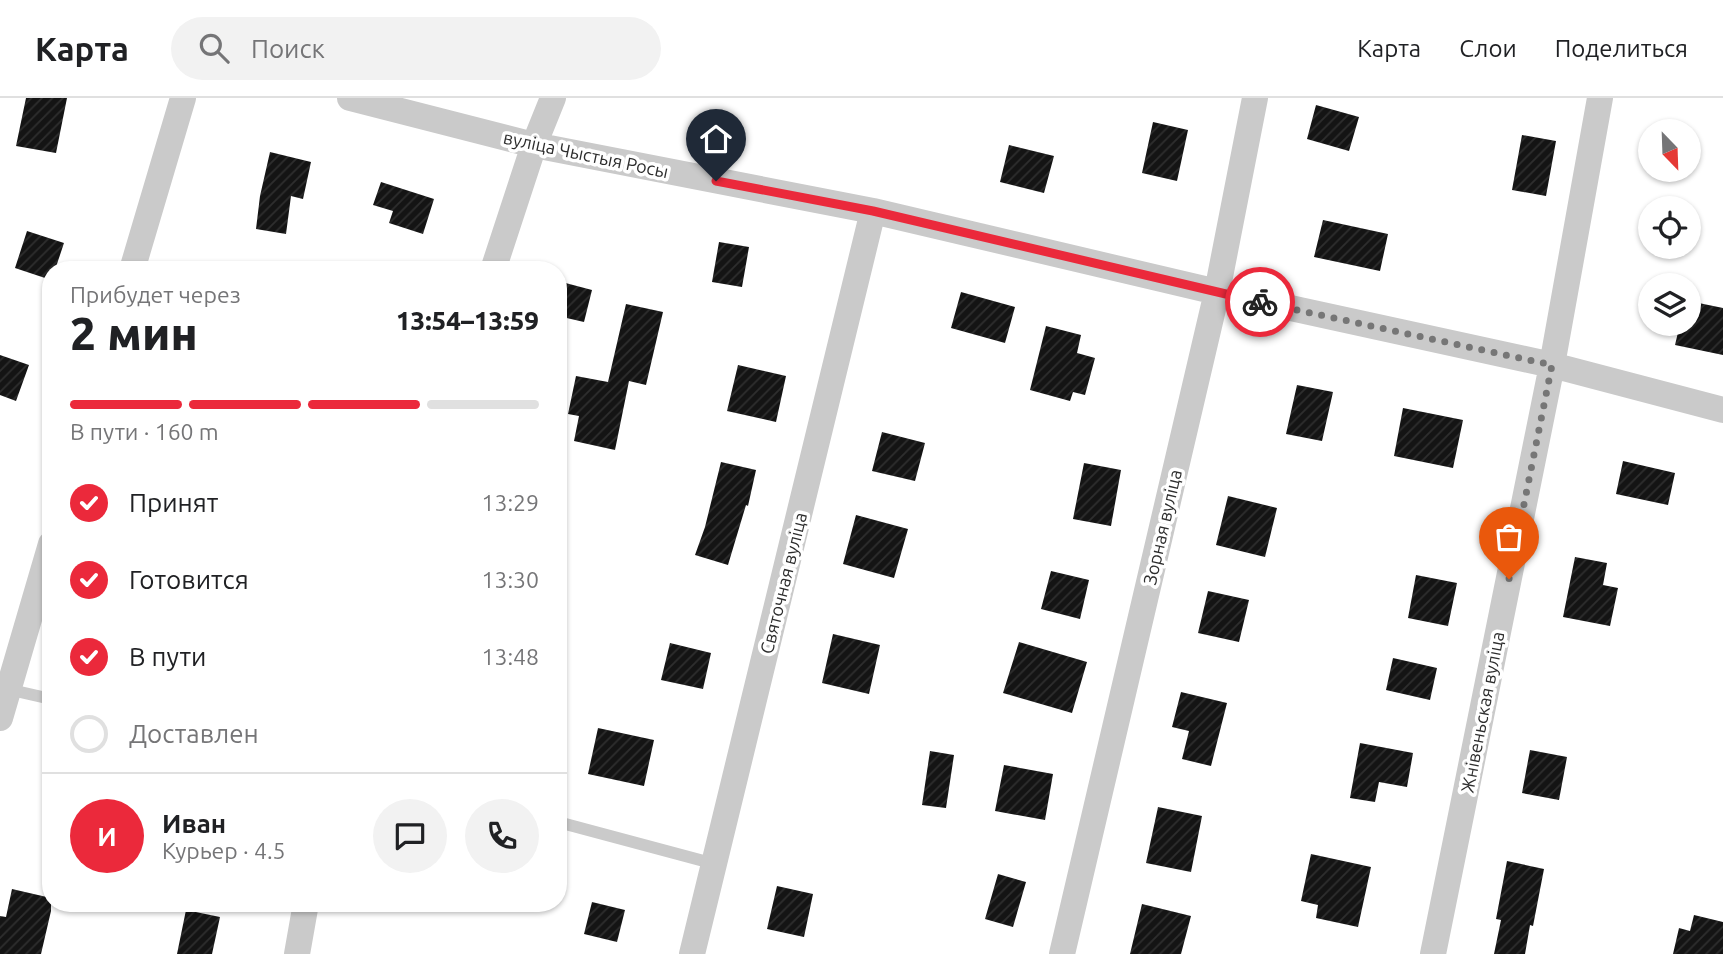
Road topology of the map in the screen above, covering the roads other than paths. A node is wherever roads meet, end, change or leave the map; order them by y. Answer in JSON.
{"nodes":[{"id":1,"x":183,"y":98,"type":"edge"},
{"id":2,"x":350,"y":98,"type":"edge"},
{"id":3,"x":553,"y":98,"type":"edge"},
{"id":4,"x":1255,"y":98,"type":"edge"},
{"id":5,"x":1600,"y":98,"type":"edge"},
{"id":6,"x":534,"y":145,"type":"junction"},
{"id":7,"x":873,"y":211,"type":"junction"},
{"id":8,"x":135,"y":261,"type":"edge"},
{"id":9,"x":496,"y":261,"type":"edge"},
{"id":10,"x":1217,"y":292,"type":"junction"},
{"id":11,"x":1552,"y":365,"type":"junction"},
{"id":12,"x":1723,"y":410,"type":"edge"},
{"id":13,"x":42,"y":572,"type":"edge"},
{"id":14,"x":4,"y":689,"type":"edge"},
{"id":15,"x":42,"y":697,"type":"edge"},
{"id":16,"x":0,"y":718,"type":"edge"},
{"id":17,"x":567,"y":824,"type":"edge"},
{"id":18,"x":715,"y":864,"type":"junction"},
{"id":19,"x":304,"y":912,"type":"edge"},
{"id":20,"x":297,"y":954,"type":"edge"},
{"id":21,"x":692,"y":954,"type":"edge"},
{"id":22,"x":1062,"y":954,"type":"edge"},
{"id":23,"x":1433,"y":954,"type":"edge"}],
"edges":[{"from":1,"to":8,"type":"street"},
{"from":2,"to":6,"type":"street","name":"вуліца Чыстыя Росы"},
{"from":3,"to":6,"type":"street"},
{"from":4,"to":10,"type":"street","name":"Зорная вуліца"},
{"from":5,"to":11,"type":"street","name":"Жнівеньская вуліца"},
{"from":6,"to":7,"type":"street","name":"вуліца Чыстыя Росы"},
{"from":6,"to":9,"type":"street"},
{"from":7,"to":10,"type":"street","name":"вуліца Чыстыя Росы"},
{"from":7,"to":18,"type":"street","name":"Святочная вуліца"},
{"from":10,"to":11,"type":"street","name":"вуліца Чыстыя Росы"},
{"from":10,"to":22,"type":"street","name":"Зорная вуліца"},
{"from":11,"to":12,"type":"street","name":"вуліца Чыстыя Росы"},
{"from":11,"to":23,"type":"street","name":"Жнівеньская вуліца"},
{"from":13,"to":14,"type":"street"},
{"from":14,"to":15,"type":"lane"},
{"from":14,"to":16,"type":"street"},
{"from":17,"to":18,"type":"lane"},
{"from":18,"to":21,"type":"street","name":"Святочная вуліца"},
{"from":19,"to":20,"type":"street"}]}
